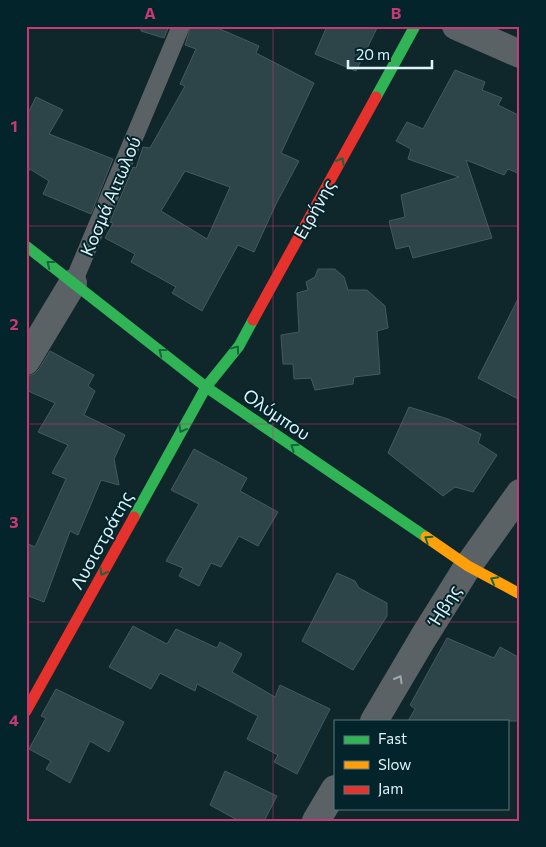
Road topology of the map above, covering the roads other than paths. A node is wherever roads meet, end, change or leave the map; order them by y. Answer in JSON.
{"nodes":[{"id":1,"x":181,"y":26,"type":"edge"},
{"id":2,"x":414,"y":26,"type":"edge"},
{"id":3,"x":456,"y":26,"type":"edge"},
{"id":4,"x":498,"y":35,"type":"edge"},
{"id":5,"x":520,"y":54,"type":"edge"},
{"id":6,"x":26,"y":246,"type":"edge"},
{"id":7,"x":73,"y":283,"type":"junction"},
{"id":8,"x":26,"y":361,"type":"edge"},
{"id":9,"x":206,"y":387,"type":"junction"},
{"id":10,"x":520,"y":492,"type":"edge"},
{"id":11,"x":468,"y":566,"type":"junction"},
{"id":12,"x":520,"y":594,"type":"edge"},
{"id":13,"x":26,"y":711,"type":"edge"},
{"id":14,"x":375,"y":720,"type":"edge"},
{"id":15,"x":334,"y":791,"type":"edge"},
{"id":16,"x":316,"y":821,"type":"edge"}],
"edges":[{"from":1,"to":7,"type":"lane","name":"Κοσμά Αιτωλού"},
{"from":9,"to":2,"type":"street","name":"Ειρήνης","one_way":true},
{"from":3,"to":4,"type":"street"},
{"from":4,"to":5,"type":"street"},
{"from":7,"to":6,"type":"street","name":"Ολύμπου","one_way":true},
{"from":7,"to":8,"type":"street","name":"Κοσμά Αιτωλού"},
{"from":9,"to":7,"type":"street","name":"Ολύμπου","one_way":true},
{"from":11,"to":9,"type":"street","name":"Ολύμπου","one_way":true},
{"from":9,"to":13,"type":"street","name":"Λυσιστράτης","one_way":true},
{"from":10,"to":11,"type":"street","name":"Ήβης"},
{"from":12,"to":11,"type":"street","name":"Ολύμπου","one_way":true},
{"from":14,"to":11,"type":"street","name":"Ήβης","one_way":true},
{"from":15,"to":16,"type":"street"}]}
